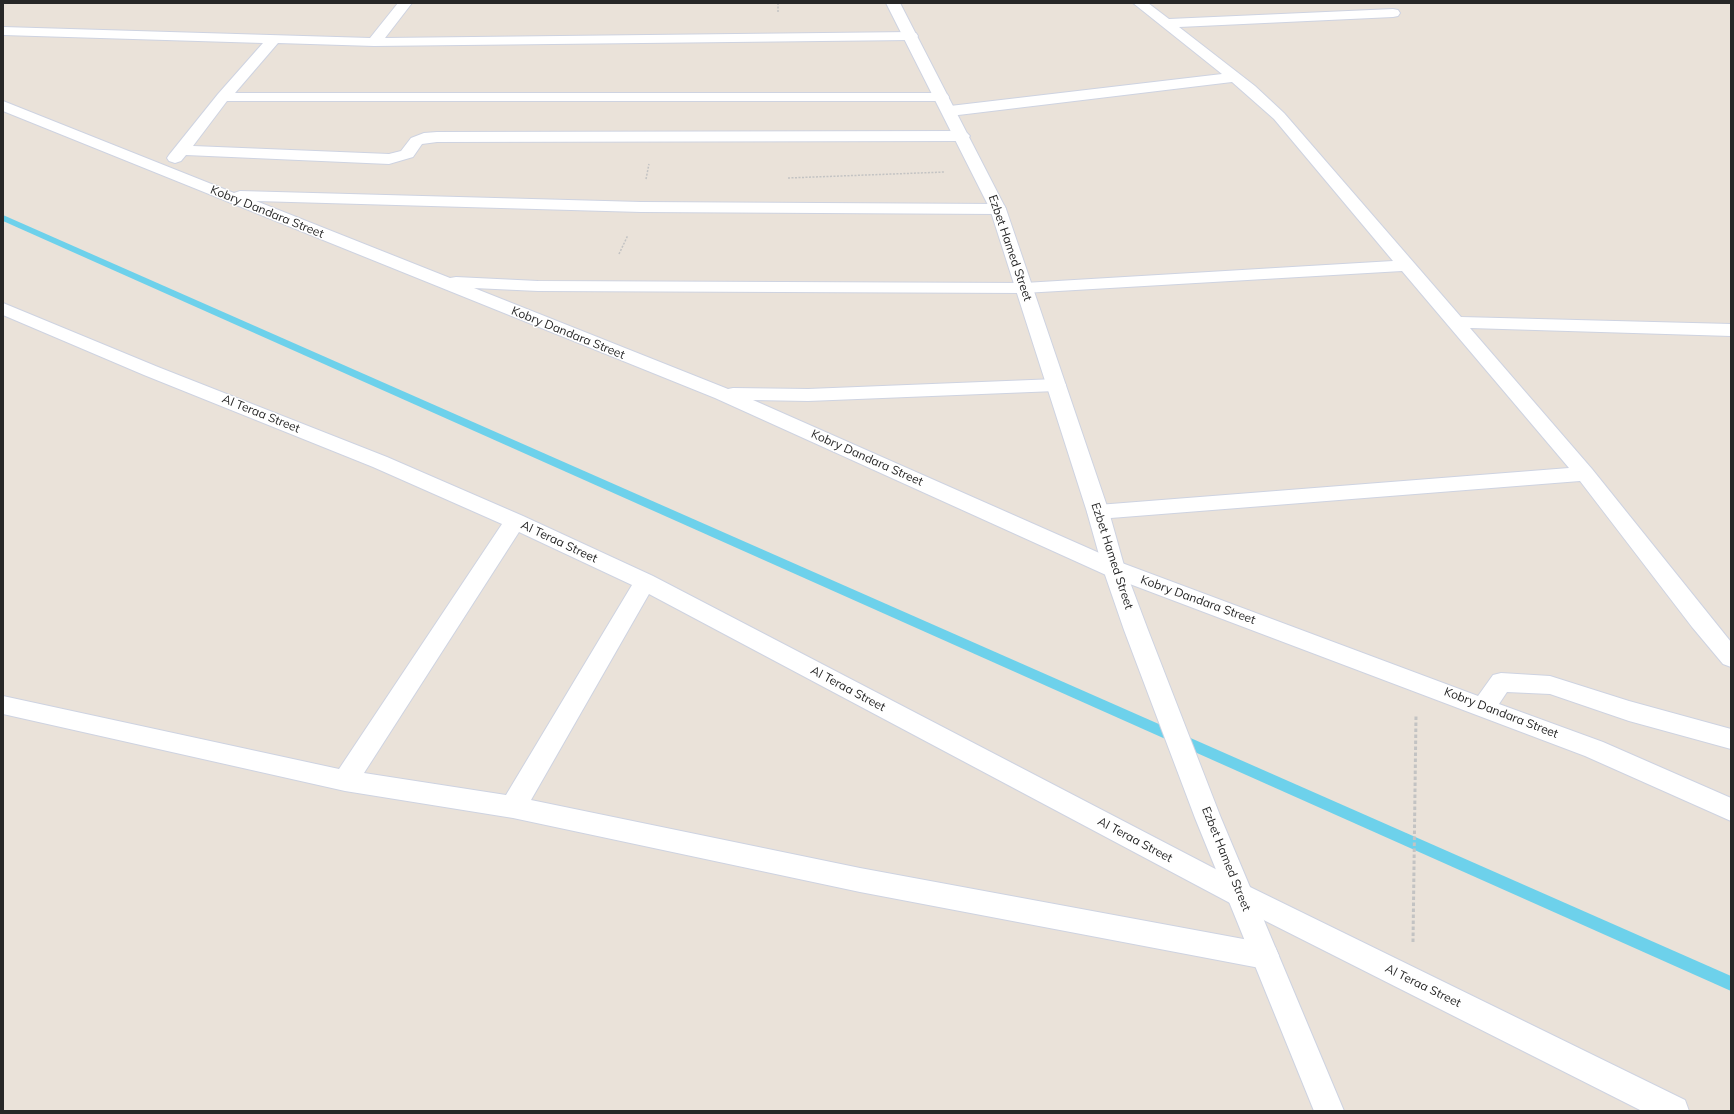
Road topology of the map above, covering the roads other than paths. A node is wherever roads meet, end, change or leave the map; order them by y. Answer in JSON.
{"nodes":[{"id":1,"x":405,"y":3,"type":"edge"},
{"id":2,"x":893,"y":3,"type":"edge"},
{"id":3,"x":1140,"y":3,"type":"edge"},
{"id":4,"x":1393,"y":13,"type":"dead end"},
{"id":5,"x":1166,"y":23,"type":"junction"},
{"id":6,"x":3,"y":31,"type":"edge"},
{"id":7,"x":911,"y":36,"type":"junction"},
{"id":8,"x":274,"y":39,"type":"junction"},
{"id":9,"x":374,"y":42,"type":"junction"},
{"id":10,"x":1235,"y":77,"type":"junction"},
{"id":11,"x":223,"y":97,"type":"junction"},
{"id":12,"x":946,"y":104,"type":"junction"},
{"id":13,"x":3,"y":106,"type":"edge"},
{"id":14,"x":962,"y":136,"type":"junction"},
{"id":15,"x":183,"y":150,"type":"junction"},
{"id":16,"x":164,"y":170,"type":"junction"},
{"id":17,"x":225,"y":196,"type":"junction"},
{"id":18,"x":998,"y":209,"type":"junction"},
{"id":19,"x":1408,"y":265,"type":"junction"},
{"id":20,"x":438,"y":281,"type":"junction"},
{"id":21,"x":1024,"y":288,"type":"junction"},
{"id":22,"x":3,"y":308,"type":"edge"},
{"id":23,"x":1456,"y":322,"type":"junction"},
{"id":24,"x":1731,"y":330,"type":"edge"},
{"id":25,"x":1056,"y":385,"type":"junction"},
{"id":26,"x":722,"y":394,"type":"junction"},
{"id":27,"x":1585,"y":474,"type":"junction"},
{"id":28,"x":1098,"y":512,"type":"junction"},
{"id":29,"x":515,"y":522,"type":"junction"},
{"id":30,"x":1114,"y":569,"type":"junction"},
{"id":31,"x":645,"y":582,"type":"junction"},
{"id":32,"x":1731,"y":658,"type":"edge"},
{"id":33,"x":3,"y":706,"type":"edge"},
{"id":34,"x":1483,"y":707,"type":"junction"},
{"id":35,"x":1731,"y":739,"type":"edge"},
{"id":36,"x":345,"y":781,"type":"junction"},
{"id":37,"x":513,"y":807,"type":"junction"},
{"id":38,"x":1731,"y":810,"type":"edge"},
{"id":39,"x":1240,"y":895,"type":"junction"},
{"id":40,"x":1265,"y":956,"type":"junction"},
{"id":41,"x":1329,"y":1111,"type":"edge"},
{"id":42,"x":1674,"y":1111,"type":"edge"}],
"edges":[{"from":1,"to":9,"type":"street"},
{"from":2,"to":7,"type":"street","name":"Ezbet Hamed Street"},
{"from":3,"to":5,"type":"street"},
{"from":4,"to":5,"type":"street"},
{"from":5,"to":10,"type":"street"},
{"from":6,"to":8,"type":"street"},
{"from":7,"to":9,"type":"street"},
{"from":7,"to":12,"type":"street","name":"Ezbet Hamed Street"},
{"from":8,"to":9,"type":"street"},
{"from":8,"to":11,"type":"street"},
{"from":10,"to":12,"type":"street"},
{"from":10,"to":19,"type":"street"},
{"from":11,"to":12,"type":"street"},
{"from":11,"to":15,"type":"street"},
{"from":12,"to":14,"type":"street","name":"Ezbet Hamed Street"},
{"from":13,"to":16,"type":"street","name":"Kobry Dandara Street"},
{"from":14,"to":15,"type":"street"},
{"from":14,"to":18,"type":"street","name":"Ezbet Hamed Street"},
{"from":15,"to":16,"type":"street"},
{"from":16,"to":17,"type":"street","name":"Kobry Dandara Street"},
{"from":17,"to":18,"type":"street"},
{"from":17,"to":20,"type":"street","name":"Kobry Dandara Street"},
{"from":18,"to":21,"type":"street","name":"Ezbet Hamed Street"},
{"from":19,"to":21,"type":"street"},
{"from":19,"to":23,"type":"street"},
{"from":20,"to":21,"type":"street"},
{"from":20,"to":26,"type":"street","name":"Kobry Dandara Street"},
{"from":21,"to":25,"type":"street","name":"Ezbet Hamed Street"},
{"from":22,"to":29,"type":"street","name":"Al Teraa Street"},
{"from":23,"to":24,"type":"street"},
{"from":23,"to":27,"type":"street"},
{"from":25,"to":26,"type":"street"},
{"from":25,"to":28,"type":"street","name":"Ezbet Hamed Street"},
{"from":26,"to":30,"type":"street","name":"Kobry Dandara Street"},
{"from":27,"to":28,"type":"street"},
{"from":27,"to":32,"type":"street"},
{"from":28,"to":30,"type":"street","name":"Ezbet Hamed Street"},
{"from":29,"to":31,"type":"street","name":"Al Teraa Street"},
{"from":29,"to":36,"type":"street"},
{"from":30,"to":34,"type":"street","name":"Kobry Dandara Street"},
{"from":30,"to":39,"type":"street","name":"Ezbet Hamed Street"},
{"from":31,"to":37,"type":"street"},
{"from":31,"to":39,"type":"street","name":"Al Teraa Street"},
{"from":33,"to":36,"type":"street"},
{"from":34,"to":35,"type":"street"},
{"from":34,"to":38,"type":"street","name":"Kobry Dandara Street"},
{"from":36,"to":37,"type":"street"},
{"from":37,"to":40,"type":"street"},
{"from":39,"to":40,"type":"street","name":"Ezbet Hamed Street"},
{"from":39,"to":42,"type":"street","name":"Al Teraa Street"},
{"from":40,"to":41,"type":"street","name":"Ezbet Hamed Street"}]}
